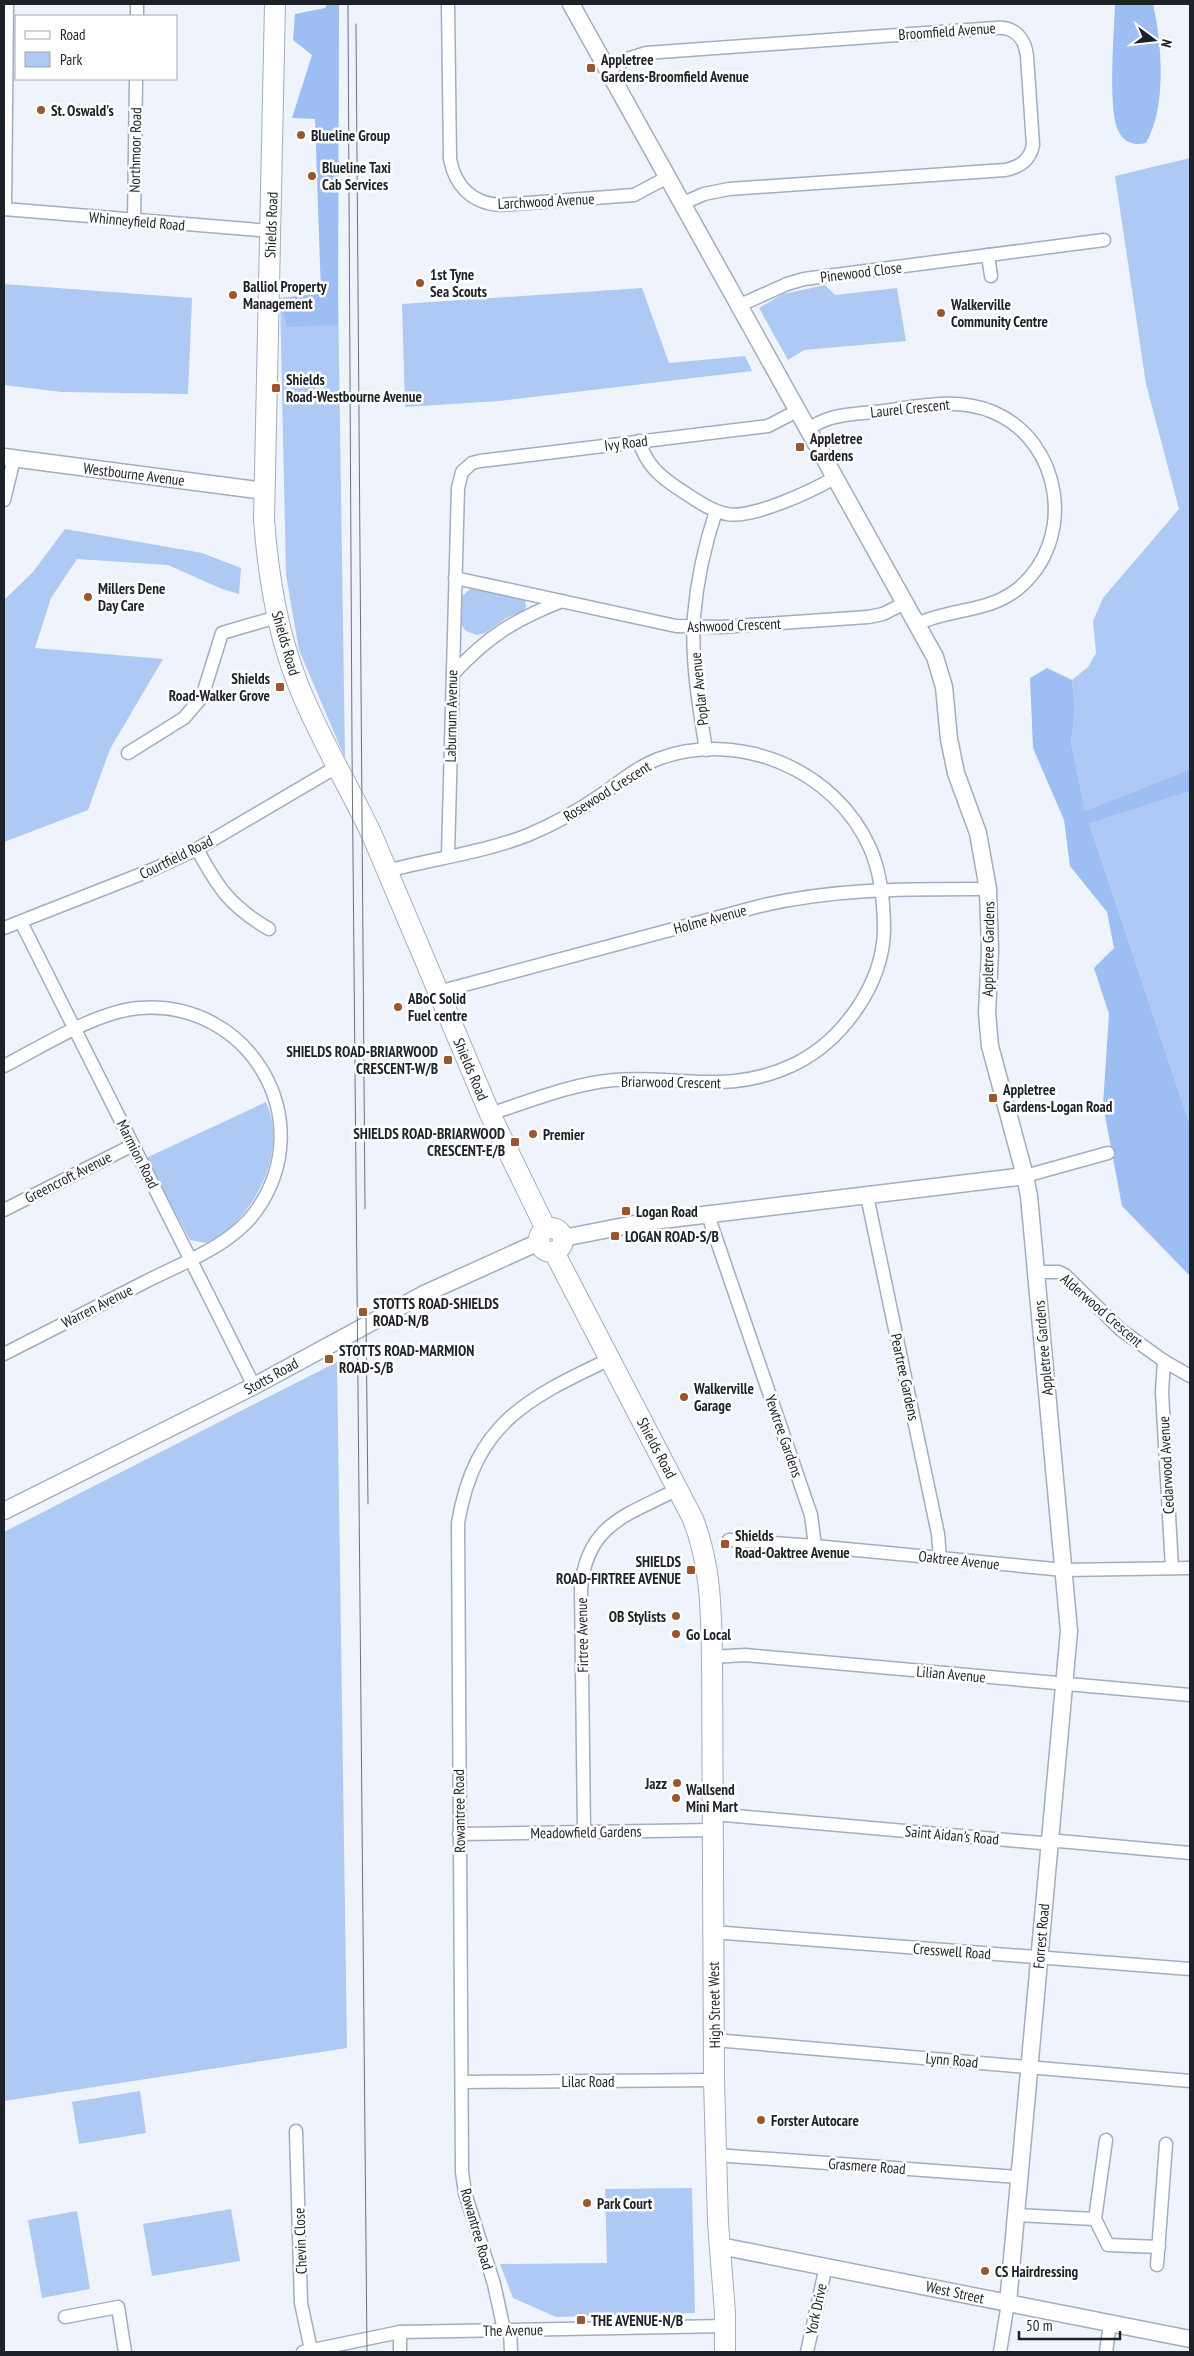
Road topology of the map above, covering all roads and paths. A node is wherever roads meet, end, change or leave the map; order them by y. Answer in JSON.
{"nodes":[{"id":1,"x":7,"y":4,"type":"edge"},
{"id":2,"x":275,"y":4,"type":"edge"},
{"id":3,"x":448,"y":4,"type":"edge"},
{"id":4,"x":571,"y":4,"type":"edge"},
{"id":5,"x":607,"y":70,"type":"junction"},
{"id":6,"x":136,"y":80,"type":"edge"},
{"id":7,"x":666,"y":178,"type":"junction"},
{"id":8,"x":681,"y":204,"type":"junction"},
{"id":9,"x":4,"y":209,"type":"edge"},
{"id":10,"x":134,"y":221,"type":"junction"},
{"id":11,"x":270,"y":231,"type":"junction"},
{"id":12,"x":1104,"y":240,"type":"dead end"},
{"id":13,"x":988,"y":255,"type":"junction"},
{"id":14,"x":991,"y":276,"type":"dead end"},
{"id":15,"x":738,"y":306,"type":"junction"},
{"id":16,"x":797,"y":411,"type":"junction"},
{"id":17,"x":807,"y":429,"type":"junction"},
{"id":18,"x":639,"y":441,"type":"junction"},
{"id":19,"x":9,"y":458,"type":"edge"},
{"id":20,"x":834,"y":478,"type":"junction"},
{"id":21,"x":459,"y":479,"type":"joint"},
{"id":22,"x":265,"y":490,"type":"junction"},
{"id":23,"x":4,"y":500,"type":"edge"},
{"id":24,"x":716,"y":511,"type":"junction"},
{"id":25,"x":454,"y":578,"type":"junction"},
{"id":26,"x":562,"y":601,"type":"junction"},
{"id":27,"x":905,"y":603,"type":"junction"},
{"id":28,"x":277,"y":617,"type":"junction"},
{"id":29,"x":917,"y":624,"type":"junction"},
{"id":30,"x":695,"y":628,"type":"junction"},
{"id":31,"x":452,"y":674,"type":"junction"},
{"id":32,"x":706,"y":750,"type":"junction"},
{"id":33,"x":128,"y":753,"type":"dead end"},
{"id":34,"x":338,"y":766,"type":"junction"},
{"id":35,"x":197,"y":849,"type":"junction"},
{"id":36,"x":448,"y":855,"type":"junction"},
{"id":37,"x":387,"y":871,"type":"junction"},
{"id":38,"x":988,"y":889,"type":"junction"},
{"id":39,"x":881,"y":890,"type":"junction"},
{"id":40,"x":21,"y":922,"type":"junction"},
{"id":41,"x":4,"y":928,"type":"edge"},
{"id":42,"x":268,"y":929,"type":"dead end"},
{"id":43,"x":438,"y":992,"type":"junction"},
{"id":44,"x":76,"y":1030,"type":"junction"},
{"id":45,"x":4,"y":1066,"type":"edge"},
{"id":46,"x":490,"y":1114,"type":"junction"},
{"id":47,"x":132,"y":1145,"type":"junction"},
{"id":48,"x":1108,"y":1152,"type":"dead end"},
{"id":49,"x":1025,"y":1176,"type":"junction"},
{"id":50,"x":867,"y":1196,"type":"junction"},
{"id":51,"x":4,"y":1210,"type":"edge"},
{"id":52,"x":708,"y":1215,"type":"junction"},
{"id":53,"x":551,"y":1240,"type":"junction"},
{"id":54,"x":191,"y":1258,"type":"junction"},
{"id":55,"x":1037,"y":1272,"type":"junction"},
{"id":56,"x":4,"y":1354,"type":"edge"},
{"id":57,"x":610,"y":1359,"type":"junction"},
{"id":58,"x":1164,"y":1361,"type":"junction"},
{"id":59,"x":1190,"y":1376,"type":"edge"},
{"id":60,"x":254,"y":1386,"type":"junction"},
{"id":61,"x":678,"y":1489,"type":"junction"},
{"id":62,"x":4,"y":1511,"type":"edge"},
{"id":63,"x":729,"y":1540,"type":"dead end"},
{"id":64,"x":815,"y":1546,"type":"junction"},
{"id":65,"x":940,"y":1558,"type":"junction"},
{"id":66,"x":1172,"y":1568,"type":"junction"},
{"id":67,"x":1190,"y":1568,"type":"edge"},
{"id":68,"x":1064,"y":1570,"type":"junction"},
{"id":69,"x":712,"y":1658,"type":"junction"},
{"id":70,"x":1066,"y":1684,"type":"junction"},
{"id":71,"x":1190,"y":1695,"type":"edge"},
{"id":72,"x":713,"y":1822,"type":"junction"},
{"id":73,"x":584,"y":1831,"type":"junction"},
{"id":74,"x":459,"y":1834,"type":"junction"},
{"id":75,"x":1050,"y":1841,"type":"junction"},
{"id":76,"x":1190,"y":1853,"type":"edge"},
{"id":77,"x":713,"y":1932,"type":"junction"},
{"id":78,"x":1039,"y":1958,"type":"junction"},
{"id":79,"x":1190,"y":1969,"type":"edge"},
{"id":80,"x":714,"y":2040,"type":"junction"},
{"id":81,"x":1029,"y":2067,"type":"junction"},
{"id":82,"x":714,"y":2080,"type":"junction"},
{"id":83,"x":1190,"y":2081,"type":"edge"},
{"id":84,"x":462,"y":2082,"type":"junction"},
{"id":85,"x":296,"y":2131,"type":"dead end"},
{"id":86,"x":1106,"y":2140,"type":"dead end"},
{"id":87,"x":1166,"y":2144,"type":"dead end"},
{"id":88,"x":716,"y":2155,"type":"junction"},
{"id":89,"x":1019,"y":2177,"type":"junction"},
{"id":90,"x":1016,"y":2215,"type":"junction"},
{"id":91,"x":1095,"y":2219,"type":"junction"},
{"id":92,"x":720,"y":2246,"type":"junction"},
{"id":93,"x":1159,"y":2247,"type":"junction"},
{"id":94,"x":1157,"y":2265,"type":"dead end"},
{"id":95,"x":826,"y":2266,"type":"junction"},
{"id":96,"x":1008,"y":2303,"type":"junction"},
{"id":97,"x":65,"y":2316,"type":"dead end"},
{"id":98,"x":1110,"y":2323,"type":"junction"},
{"id":99,"x":725,"y":2326,"type":"junction"},
{"id":100,"x":507,"y":2330,"type":"junction"},
{"id":101,"x":400,"y":2332,"type":"junction"},
{"id":102,"x":1190,"y":2339,"type":"edge"},
{"id":103,"x":307,"y":2351,"type":"edge"},
{"id":104,"x":125,"y":2352,"type":"edge"},
{"id":105,"x":400,"y":2352,"type":"edge"},
{"id":106,"x":511,"y":2352,"type":"edge"},
{"id":107,"x":724,"y":2352,"type":"edge"},
{"id":108,"x":807,"y":2352,"type":"edge"},
{"id":109,"x":1000,"y":2352,"type":"edge"},
{"id":110,"x":1106,"y":2352,"type":"edge"}],
"edges":[{"from":1,"to":9,"type":"street"},
{"from":2,"to":11,"type":"main road","name":"Shields Road"},
{"from":3,"to":7,"type":"street","name":"Larchwood Avenue"},
{"from":4,"to":5,"type":"street","name":"Appletree Gardens"},
{"from":5,"to":7,"type":"street","name":"Appletree Gardens"},
{"from":5,"to":8,"type":"street","name":"Broomfield Avenue"},
{"from":6,"to":10,"type":"street","name":"Northmoor Road"},
{"from":7,"to":8,"type":"street","name":"Appletree Gardens"},
{"from":8,"to":15,"type":"street","name":"Appletree Gardens"},
{"from":9,"to":10,"type":"street","name":"Whinneyfield Road"},
{"from":10,"to":11,"type":"street","name":"Whinneyfield Road"},
{"from":11,"to":22,"type":"main road","name":"Shields Road"},
{"from":12,"to":13,"type":"street","name":"Pinewood Close"},
{"from":13,"to":14,"type":"street"},
{"from":13,"to":15,"type":"street","name":"Pinewood Close"},
{"from":15,"to":16,"type":"street","name":"Appletree Gardens"},
{"from":16,"to":17,"type":"street","name":"Appletree Gardens"},
{"from":16,"to":18,"type":"street","name":"Ivy Road"},
{"from":17,"to":20,"type":"street","name":"Appletree Gardens"},
{"from":17,"to":29,"type":"street","name":"Laurel Crescent"},
{"from":18,"to":21,"type":"street","name":"Ivy Road"},
{"from":18,"to":24,"type":"street"},
{"from":19,"to":22,"type":"street","name":"Westbourne Avenue"},
{"from":19,"to":23,"type":"street"},
{"from":20,"to":24,"type":"street"},
{"from":20,"to":27,"type":"street","name":"Appletree Gardens"},
{"from":21,"to":25,"type":"street","name":"Laburnum Avenue"},
{"from":22,"to":28,"type":"main road","name":"Shields Road"},
{"from":24,"to":30,"type":"street","name":"Poplar Avenue"},
{"from":25,"to":26,"type":"street","name":"Ashwood Crescent"},
{"from":25,"to":31,"type":"street","name":"Laburnum Avenue"},
{"from":26,"to":30,"type":"street","name":"Ashwood Crescent"},
{"from":26,"to":31,"type":"street"},
{"from":27,"to":29,"type":"street","name":"Appletree Gardens"},
{"from":27,"to":30,"type":"street","name":"Ashwood Crescent"},
{"from":28,"to":33,"type":"street"},
{"from":28,"to":34,"type":"main road","name":"Shields Road"},
{"from":29,"to":38,"type":"street","name":"Appletree Gardens"},
{"from":30,"to":32,"type":"street","name":"Poplar Avenue"},
{"from":31,"to":36,"type":"street","name":"Laburnum Avenue"},
{"from":32,"to":36,"type":"street","name":"Rosewood Crescent"},
{"from":32,"to":39,"type":"street","name":"Rosewood Crescent"},
{"from":34,"to":35,"type":"street","name":"Courtfield Road"},
{"from":34,"to":37,"type":"main road","name":"Shields Road"},
{"from":35,"to":40,"type":"street","name":"Courtfield Road"},
{"from":35,"to":42,"type":"street"},
{"from":36,"to":37,"type":"street","name":"Rosewood Crescent"},
{"from":37,"to":43,"type":"main road","name":"Shields Road"},
{"from":38,"to":39,"type":"street","name":"Holme Avenue"},
{"from":38,"to":49,"type":"street","name":"Appletree Gardens"},
{"from":39,"to":43,"type":"street","name":"Holme Avenue"},
{"from":39,"to":46,"type":"street","name":"Briarwood Crescent"},
{"from":40,"to":41,"type":"street","name":"Courtfield Road"},
{"from":40,"to":44,"type":"street","name":"Marmion Road"},
{"from":43,"to":46,"type":"main road","name":"Shields Road"},
{"from":44,"to":45,"type":"street","name":"Warren Avenue"},
{"from":44,"to":47,"type":"street","name":"Marmion Road"},
{"from":44,"to":54,"type":"street","name":"Warren Avenue"},
{"from":46,"to":53,"type":"main road","name":"Shields Road"},
{"from":47,"to":51,"type":"street","name":"Greencroft Avenue"},
{"from":47,"to":54,"type":"street","name":"Marmion Road"},
{"from":48,"to":49,"type":"street"},
{"from":49,"to":50,"type":"street"},
{"from":49,"to":55,"type":"street","name":"Appletree Gardens"},
{"from":50,"to":52,"type":"street"},
{"from":50,"to":65,"type":"street","name":"Peartree Gardens"},
{"from":52,"to":53,"type":"street"},
{"from":52,"to":64,"type":"street","name":"Yewtree Gardens"},
{"from":53,"to":57,"type":"main road","name":"Shields Road"},
{"from":53,"to":60,"type":"street","name":"Stotts Road"},
{"from":54,"to":56,"type":"street","name":"Warren Avenue"},
{"from":54,"to":60,"type":"street","name":"Marmion Road"},
{"from":55,"to":58,"type":"street","name":"Alderwood Crescent"},
{"from":55,"to":68,"type":"street","name":"Appletree Gardens"},
{"from":57,"to":61,"type":"main road","name":"Shields Road"},
{"from":57,"to":74,"type":"street","name":"Rowantree Road"},
{"from":58,"to":59,"type":"street","name":"Alderwood Crescent"},
{"from":58,"to":66,"type":"street","name":"Cedarwood Avenue"},
{"from":60,"to":62,"type":"street","name":"Stotts Road"},
{"from":61,"to":69,"type":"main road","name":"Shields Road"},
{"from":61,"to":73,"type":"street","name":"Firtree Avenue"},
{"from":63,"to":64,"type":"street","name":"Oaktree Avenue"},
{"from":64,"to":65,"type":"street","name":"Oaktree Avenue"},
{"from":65,"to":68,"type":"street","name":"Oaktree Avenue"},
{"from":66,"to":67,"type":"street","name":"Oaktree Avenue"},
{"from":66,"to":68,"type":"street","name":"Oaktree Avenue"},
{"from":68,"to":70,"type":"street","name":"Forrest Road"},
{"from":69,"to":70,"type":"street","name":"Lilian Avenue"},
{"from":69,"to":72,"type":"main road","name":"High Street West"},
{"from":70,"to":71,"type":"street","name":"Lilian Avenue"},
{"from":70,"to":75,"type":"street","name":"Forrest Road"},
{"from":72,"to":73,"type":"street","name":"Meadowfield Gardens"},
{"from":72,"to":75,"type":"street","name":"Saint Aidan's Road"},
{"from":72,"to":77,"type":"main road","name":"High Street West"},
{"from":73,"to":74,"type":"street","name":"Meadowfield Gardens"},
{"from":74,"to":84,"type":"street","name":"Rowantree Road"},
{"from":75,"to":76,"type":"street","name":"Saint Aidan's Road"},
{"from":75,"to":78,"type":"street","name":"Forrest Road"},
{"from":77,"to":78,"type":"street","name":"Cresswell Road"},
{"from":77,"to":80,"type":"main road","name":"High Street West"},
{"from":78,"to":79,"type":"street","name":"Cresswell Road"},
{"from":78,"to":81,"type":"street","name":"Forrest Road"},
{"from":80,"to":81,"type":"street","name":"Lynn Road"},
{"from":80,"to":82,"type":"main road","name":"High Street West"},
{"from":81,"to":83,"type":"street","name":"Lynn Road"},
{"from":81,"to":89,"type":"street","name":"Forrest Road"},
{"from":82,"to":84,"type":"street","name":"Lilac Road"},
{"from":82,"to":88,"type":"main road","name":"High Street West"},
{"from":84,"to":100,"type":"street","name":"Rowantree Road"},
{"from":85,"to":103,"type":"street","name":"Chevin Close"},
{"from":86,"to":91,"type":"street"},
{"from":87,"to":93,"type":"street"},
{"from":88,"to":89,"type":"street","name":"Grasmere Road"},
{"from":88,"to":92,"type":"main road","name":"High Street West"},
{"from":89,"to":90,"type":"street","name":"Forrest Road"},
{"from":90,"to":91,"type":"street"},
{"from":90,"to":96,"type":"street","name":"Forrest Road"},
{"from":91,"to":93,"type":"street"},
{"from":92,"to":95,"type":"street","name":"West Street"},
{"from":92,"to":99,"type":"main road","name":"High Street West"},
{"from":93,"to":94,"type":"street"},
{"from":95,"to":96,"type":"street","name":"West Street"},
{"from":95,"to":108,"type":"street","name":"York Drive"},
{"from":96,"to":98,"type":"street","name":"West Street"},
{"from":96,"to":109,"type":"street"},
{"from":97,"to":104,"type":"street"},
{"from":98,"to":102,"type":"street","name":"West Street"},
{"from":98,"to":110,"type":"street"},
{"from":99,"to":100,"type":"street","name":"The Avenue"},
{"from":99,"to":107,"type":"main road","name":"High Street West"},
{"from":100,"to":101,"type":"street","name":"The Avenue"},
{"from":100,"to":106,"type":"street","name":"Rowantree Road"},
{"from":101,"to":103,"type":"street","name":"The Avenue"},
{"from":101,"to":105,"type":"street"}]}
